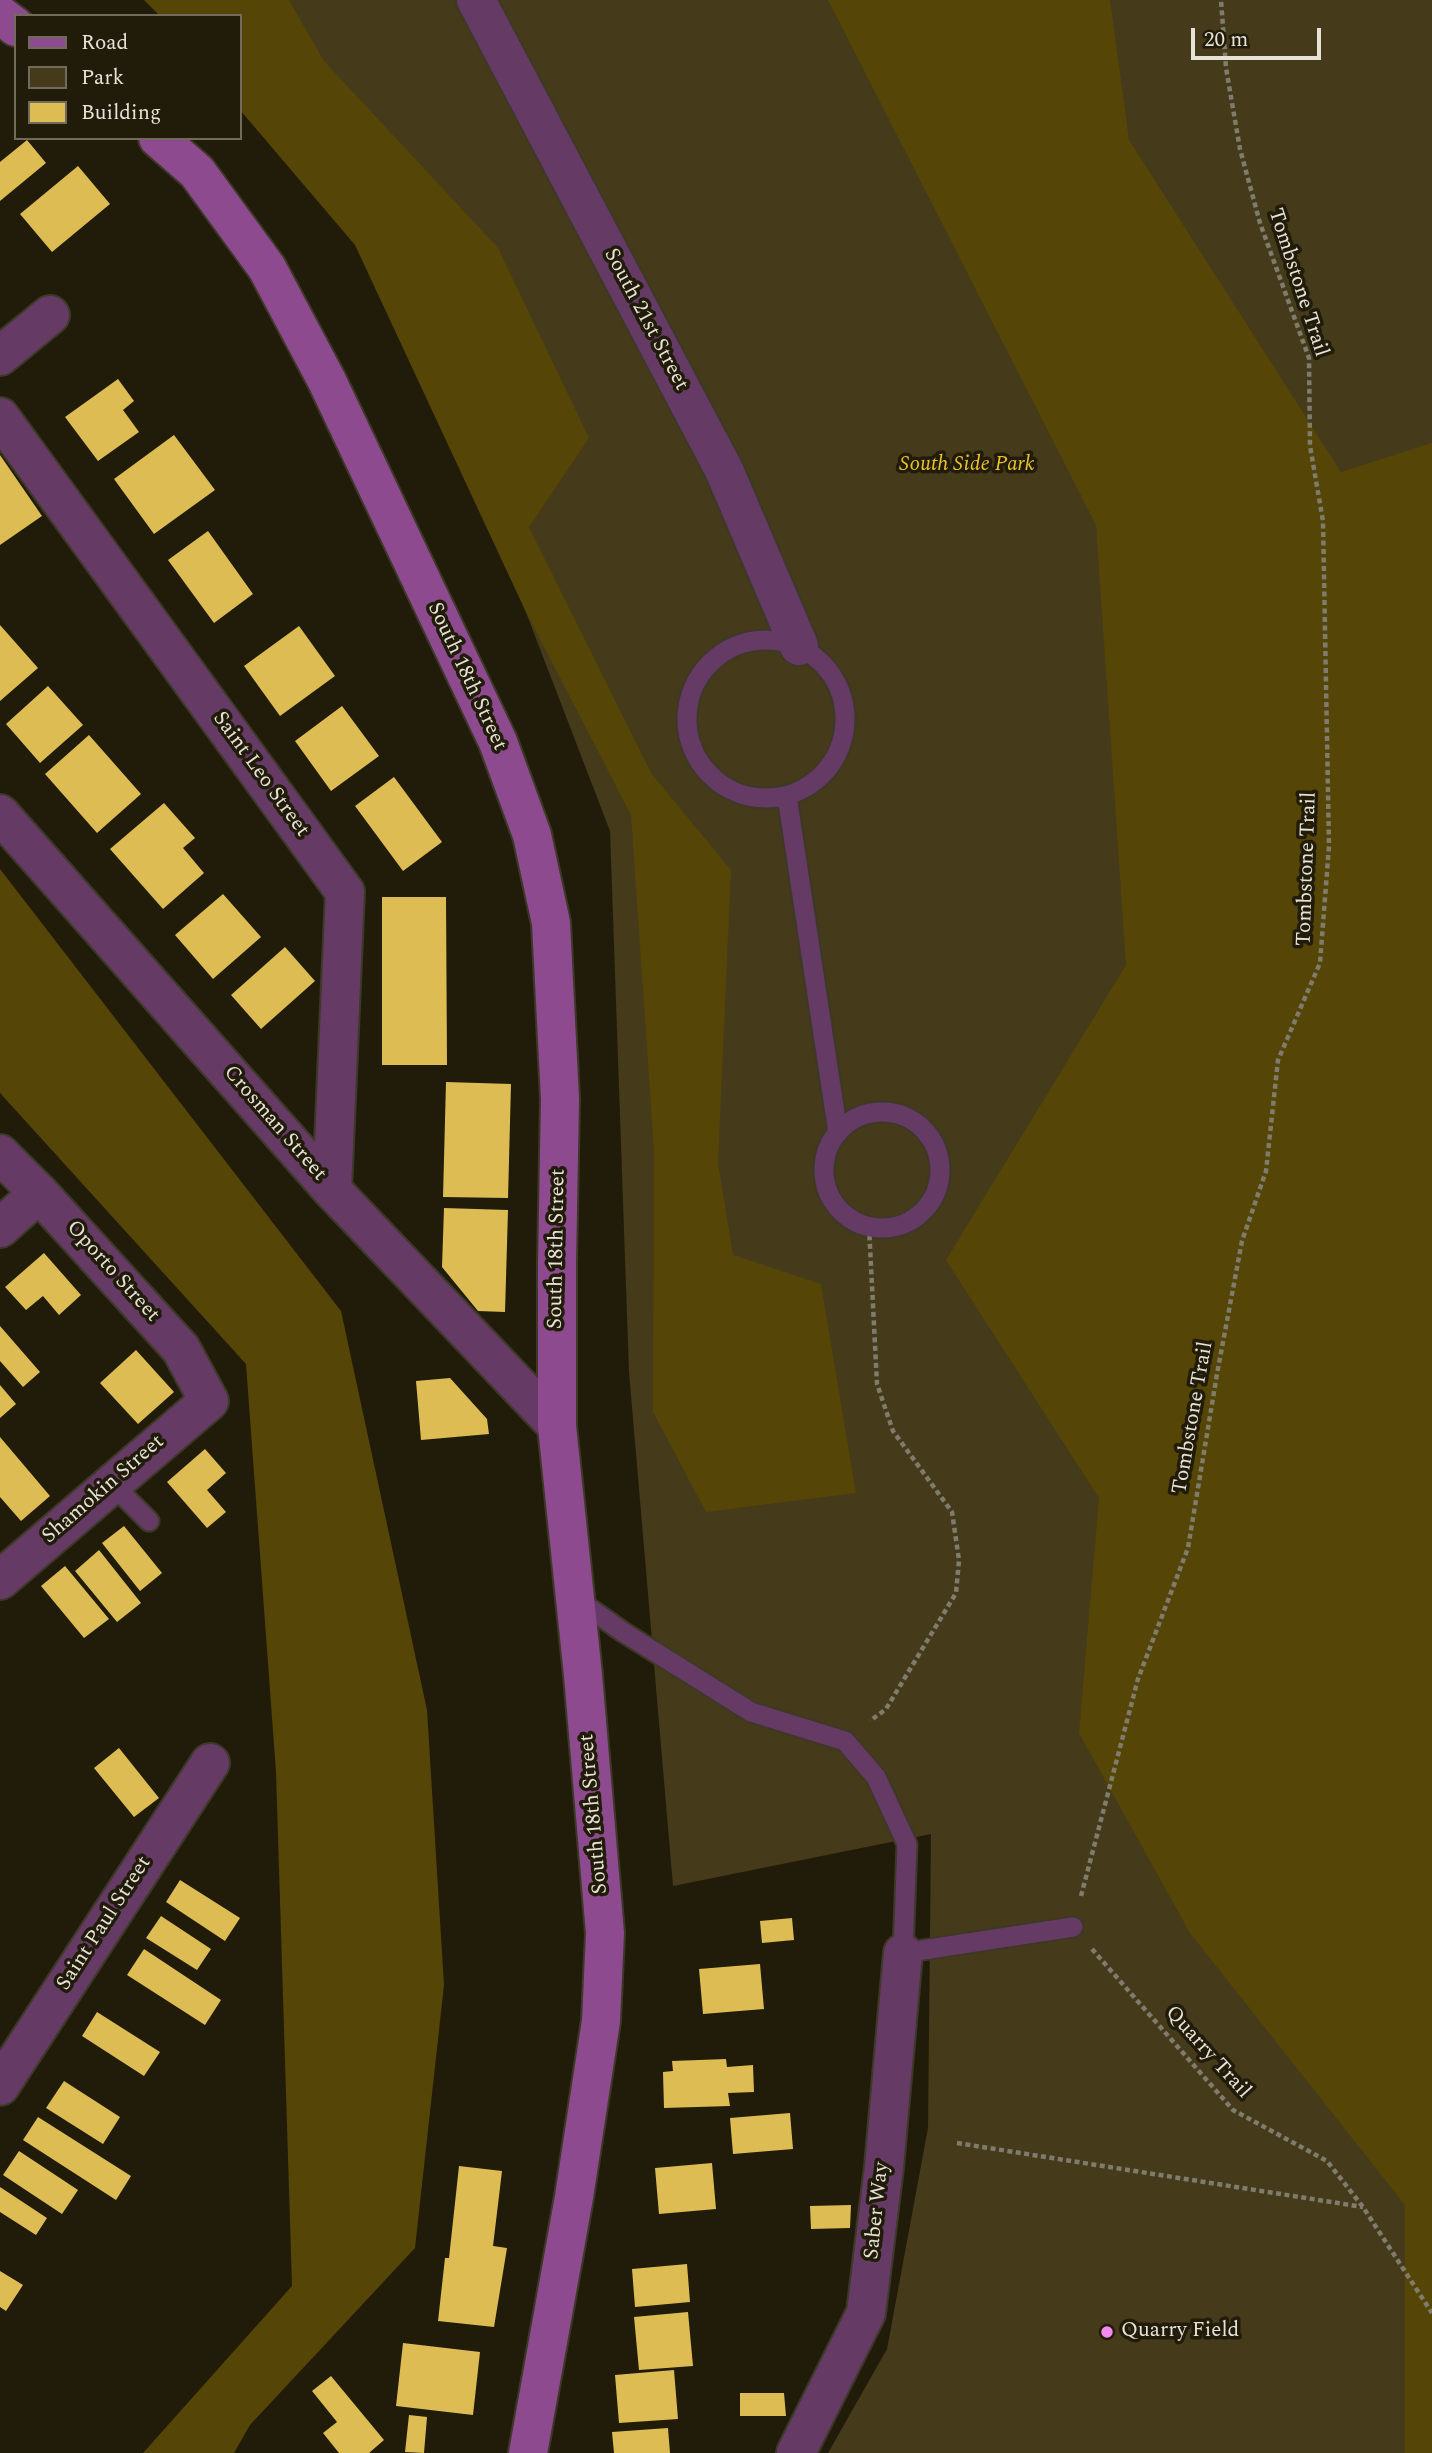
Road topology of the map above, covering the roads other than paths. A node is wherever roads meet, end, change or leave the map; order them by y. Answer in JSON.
{"nodes":[{"id":1,"x":477,"y":0,"type":"edge"},
{"id":2,"x":0,"y":15,"type":"edge"},
{"id":3,"x":14,"y":26,"type":"edge"},
{"id":4,"x":14,"y":30,"type":"edge"},
{"id":5,"x":0,"y":43,"type":"edge"},
{"id":6,"x":160,"y":140,"type":"edge"},
{"id":7,"x":50,"y":315,"type":"dead end"},
{"id":8,"x":0,"y":356,"type":"edge"},
{"id":9,"x":0,"y":416,"type":"edge"},
{"id":10,"x":800,"y":646,"type":"junction"},
{"id":11,"x":788,"y":796,"type":"junction"},
{"id":12,"x":0,"y":814,"type":"edge"},
{"id":13,"x":838,"y":1133,"type":"junction"},
{"id":14,"x":0,"y":1154,"type":"edge"},
{"id":15,"x":332,"y":1190,"type":"junction"},
{"id":16,"x":39,"y":1193,"type":"junction"},
{"id":17,"x":0,"y":1228,"type":"edge"},
{"id":18,"x":209,"y":1401,"type":"joint"},
{"id":19,"x":557,"y":1426,"type":"junction"},
{"id":20,"x":111,"y":1483,"type":"junction"},
{"id":21,"x":149,"y":1521,"type":"dead end"},
{"id":22,"x":0,"y":1580,"type":"edge"},
{"id":23,"x":575,"y":1598,"type":"junction"},
{"id":24,"x":210,"y":1763,"type":"dead end"},
{"id":25,"x":1073,"y":1927,"type":"road end"},
{"id":26,"x":903,"y":1953,"type":"junction"},
{"id":27,"x":0,"y":2086,"type":"edge"},
{"id":28,"x":528,"y":2453,"type":"edge"},
{"id":29,"x":796,"y":2453,"type":"edge"}],
"edges":[{"from":1,"to":10,"type":"street","name":"South 21st Street"},
{"from":2,"to":3,"type":"main road"},
{"from":4,"to":5,"type":"street"},
{"from":6,"to":19,"type":"main road","name":"South 18th Street"},
{"from":7,"to":8,"type":"street"},
{"from":9,"to":15,"type":"street","name":"Saint Leo Street"},
{"from":10,"to":11,"type":"lane"},
{"from":10,"to":11,"type":"lane"},
{"from":11,"to":13,"type":"lane"},
{"from":12,"to":15,"type":"street","name":"Crosman Street"},
{"from":13,"to":13,"type":"lane"},
{"from":14,"to":16,"type":"street","name":"Oporto Street"},
{"from":15,"to":19,"type":"street","name":"Crosman Street"},
{"from":16,"to":17,"type":"street"},
{"from":16,"to":18,"type":"street","name":"Oporto Street"},
{"from":18,"to":20,"type":"street","name":"Shamokin Street"},
{"from":19,"to":23,"type":"main road","name":"South 18th Street"},
{"from":20,"to":21,"type":"lane"},
{"from":20,"to":22,"type":"street","name":"Shamokin Street"},
{"from":23,"to":26,"type":"lane"},
{"from":23,"to":28,"type":"main road","name":"South 18th Street"},
{"from":24,"to":27,"type":"street","name":"Saint Paul Street"},
{"from":25,"to":26,"type":"lane"},
{"from":26,"to":29,"type":"street","name":"Saber Way"}]}
